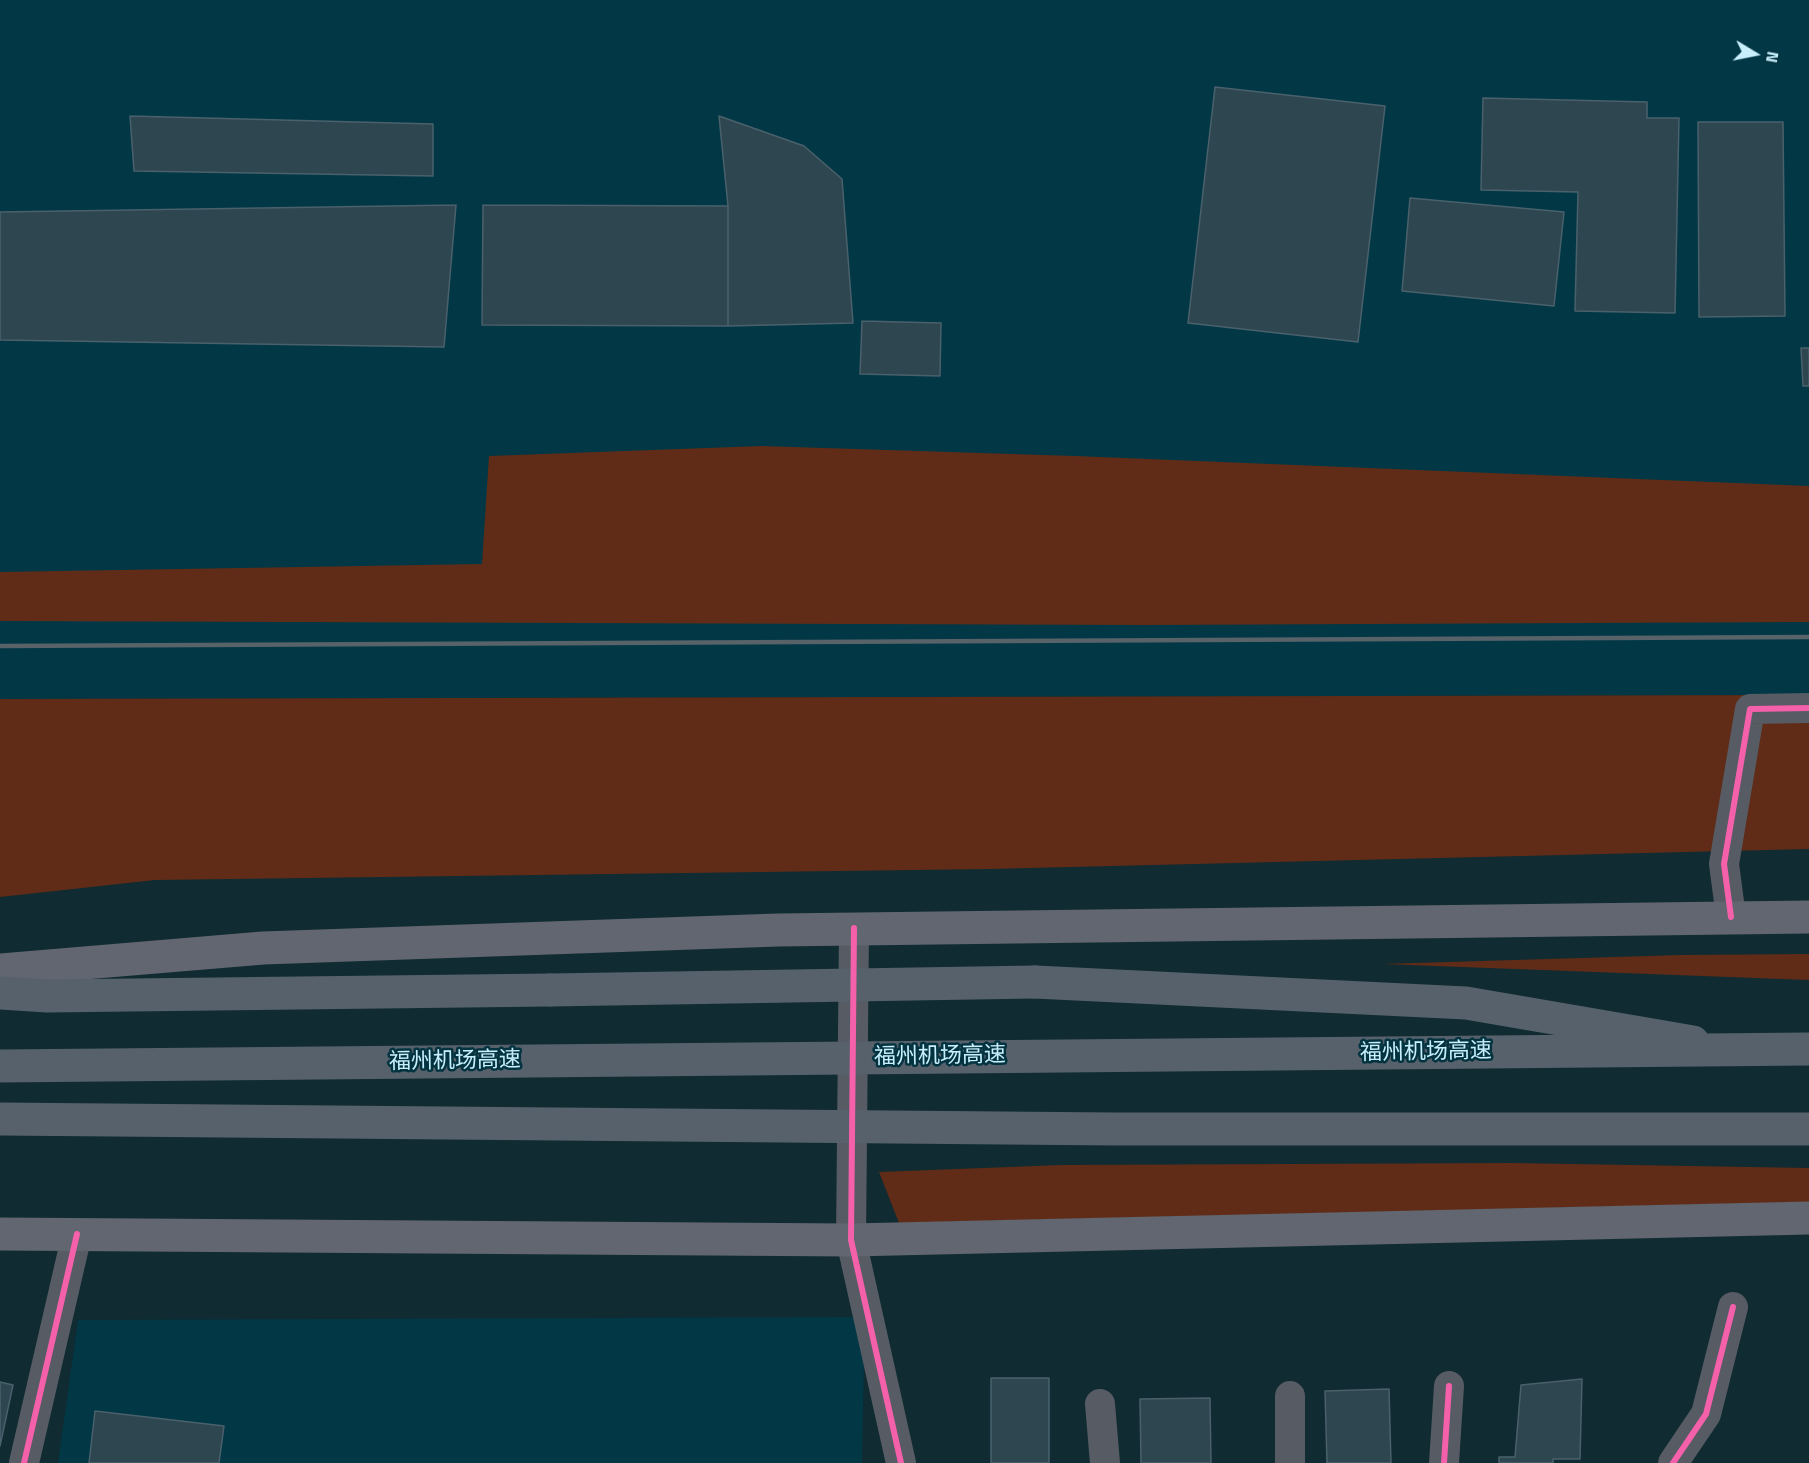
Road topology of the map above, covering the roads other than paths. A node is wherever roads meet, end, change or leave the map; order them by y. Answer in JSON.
{"nodes":[{"id":1,"x":1809,"y":708,"type":"edge"},
{"id":2,"x":1731,"y":917,"type":"junction"},
{"id":3,"x":1809,"y":917,"type":"edge"},
{"id":4,"x":854,"y":928,"type":"junction"},
{"id":5,"x":0,"y":970,"type":"edge"},
{"id":6,"x":0,"y":993,"type":"edge"},
{"id":7,"x":1809,"y":1049,"type":"edge"},
{"id":8,"x":1742,"y":1050,"type":"junction"},
{"id":9,"x":0,"y":1066,"type":"edge"},
{"id":10,"x":0,"y":1119,"type":"edge"},
{"id":11,"x":1809,"y":1129,"type":"edge"},
{"id":12,"x":1809,"y":1218,"type":"edge"},
{"id":13,"x":0,"y":1234,"type":"edge"},
{"id":14,"x":77,"y":1234,"type":"junction"},
{"id":15,"x":851,"y":1240,"type":"junction"},
{"id":16,"x":1733,"y":1307,"type":"dead end"},
{"id":17,"x":1449,"y":1386,"type":"dead end"},
{"id":18,"x":1290,"y":1396,"type":"dead end"},
{"id":19,"x":1100,"y":1404,"type":"dead end"},
{"id":20,"x":24,"y":1463,"type":"edge"},
{"id":21,"x":901,"y":1463,"type":"edge"},
{"id":22,"x":1105,"y":1463,"type":"edge"},
{"id":23,"x":1290,"y":1463,"type":"edge"},
{"id":24,"x":1444,"y":1463,"type":"edge"},
{"id":25,"x":1673,"y":1463,"type":"edge"}],
"edges":[{"from":1,"to":2,"type":"street"},
{"from":2,"to":3,"type":"main road"},
{"from":2,"to":4,"type":"main road"},
{"from":4,"to":5,"type":"main road"},
{"from":4,"to":15,"type":"street"},
{"from":6,"to":8,"type":"highway","bridge":true},
{"from":7,"to":8,"type":"highway","name":"福州机场高速","bridge":true},
{"from":8,"to":9,"type":"highway","name":"福州机场高速","bridge":true},
{"from":10,"to":11,"type":"highway","bridge":true},
{"from":12,"to":15,"type":"main road"},
{"from":13,"to":14,"type":"main road"},
{"from":14,"to":15,"type":"main road"},
{"from":14,"to":20,"type":"street"},
{"from":15,"to":21,"type":"street"},
{"from":16,"to":25,"type":"street"},
{"from":17,"to":24,"type":"street"},
{"from":18,"to":23,"type":"street"},
{"from":19,"to":22,"type":"street"}]}
